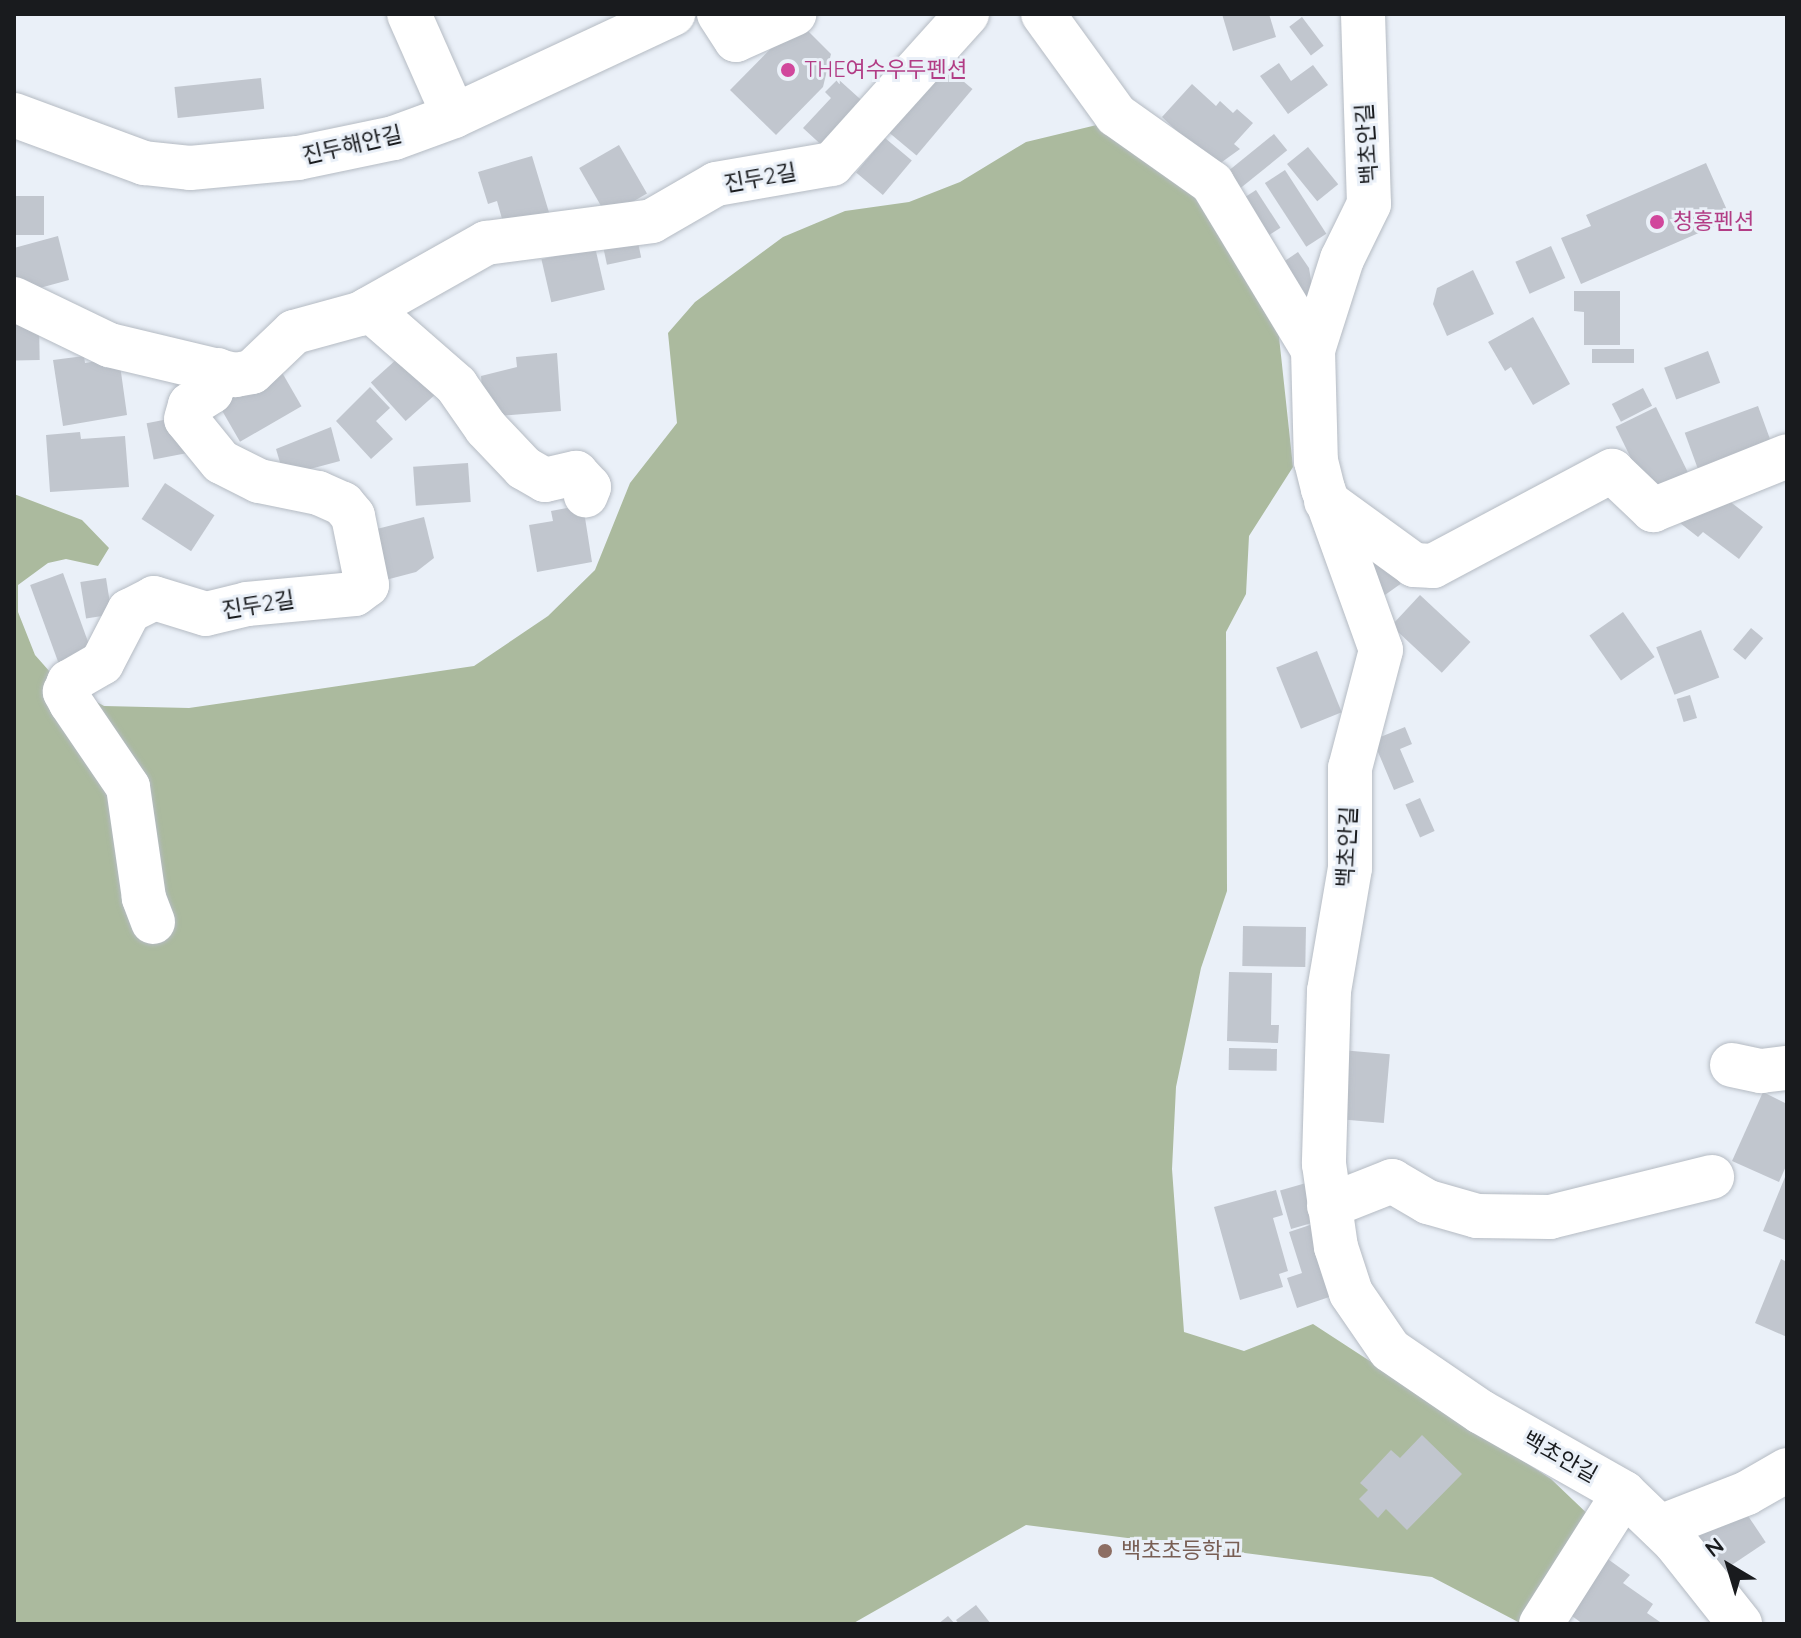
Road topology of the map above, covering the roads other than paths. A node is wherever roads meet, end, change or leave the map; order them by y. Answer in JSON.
{"nodes":[{"id":1,"x":409,"y":14,"type":"edge"},
{"id":2,"x":673,"y":14,"type":"edge"},
{"id":3,"x":719,"y":14,"type":"edge"},
{"id":4,"x":794,"y":14,"type":"edge"},
{"id":5,"x":967,"y":14,"type":"edge"},
{"id":6,"x":1043,"y":14,"type":"edge"},
{"id":7,"x":1363,"y":14,"type":"edge"},
{"id":8,"x":14,"y":115,"type":"edge"},
{"id":9,"x":454,"y":116,"type":"junction"},
{"id":10,"x":14,"y":299,"type":"edge"},
{"id":11,"x":369,"y":309,"type":"junction"},
{"id":12,"x":1313,"y":350,"type":"junction"},
{"id":13,"x":218,"y":370,"type":"junction"},
{"id":14,"x":1787,"y":456,"type":"edge"},
{"id":15,"x":586,"y":495,"type":"dead end"},
{"id":16,"x":1326,"y":501,"type":"junction"},
{"id":17,"x":153,"y":922,"type":"dead end"},
{"id":18,"x":1732,"y":1065,"type":"dead end"},
{"id":19,"x":1787,"y":1068,"type":"edge"},
{"id":20,"x":1712,"y":1177,"type":"dead end"},
{"id":21,"x":1329,"y":1206,"type":"junction"},
{"id":22,"x":1787,"y":1470,"type":"edge"},
{"id":23,"x":1624,"y":1493,"type":"junction"},
{"id":24,"x":1660,"y":1527,"type":"junction"},
{"id":25,"x":1541,"y":1624,"type":"edge"},
{"id":26,"x":1740,"y":1624,"type":"edge"}],
"edges":[{"from":1,"to":9,"type":"street"},
{"from":2,"to":9,"type":"street","name":"진두해안길"},
{"from":3,"to":4,"type":"street"},
{"from":5,"to":11,"type":"street","name":"진두2길"},
{"from":6,"to":12,"type":"street"},
{"from":7,"to":12,"type":"street","name":"백초안길"},
{"from":8,"to":9,"type":"street","name":"진두해안길"},
{"from":10,"to":13,"type":"street","name":"진두2길"},
{"from":11,"to":13,"type":"street","name":"진두2길"},
{"from":11,"to":15,"type":"street"},
{"from":12,"to":16,"type":"street","name":"백초안길"},
{"from":13,"to":17,"type":"street","name":"진두2길"},
{"from":14,"to":16,"type":"street"},
{"from":16,"to":21,"type":"street","name":"백초안길"},
{"from":18,"to":19,"type":"street"},
{"from":20,"to":21,"type":"street"},
{"from":21,"to":23,"type":"street","name":"백초안길"},
{"from":22,"to":24,"type":"street"},
{"from":23,"to":24,"type":"street","name":"백초안길"},
{"from":23,"to":25,"type":"street","name":"백초안길"},
{"from":24,"to":26,"type":"street","name":"백초안길"}]}
